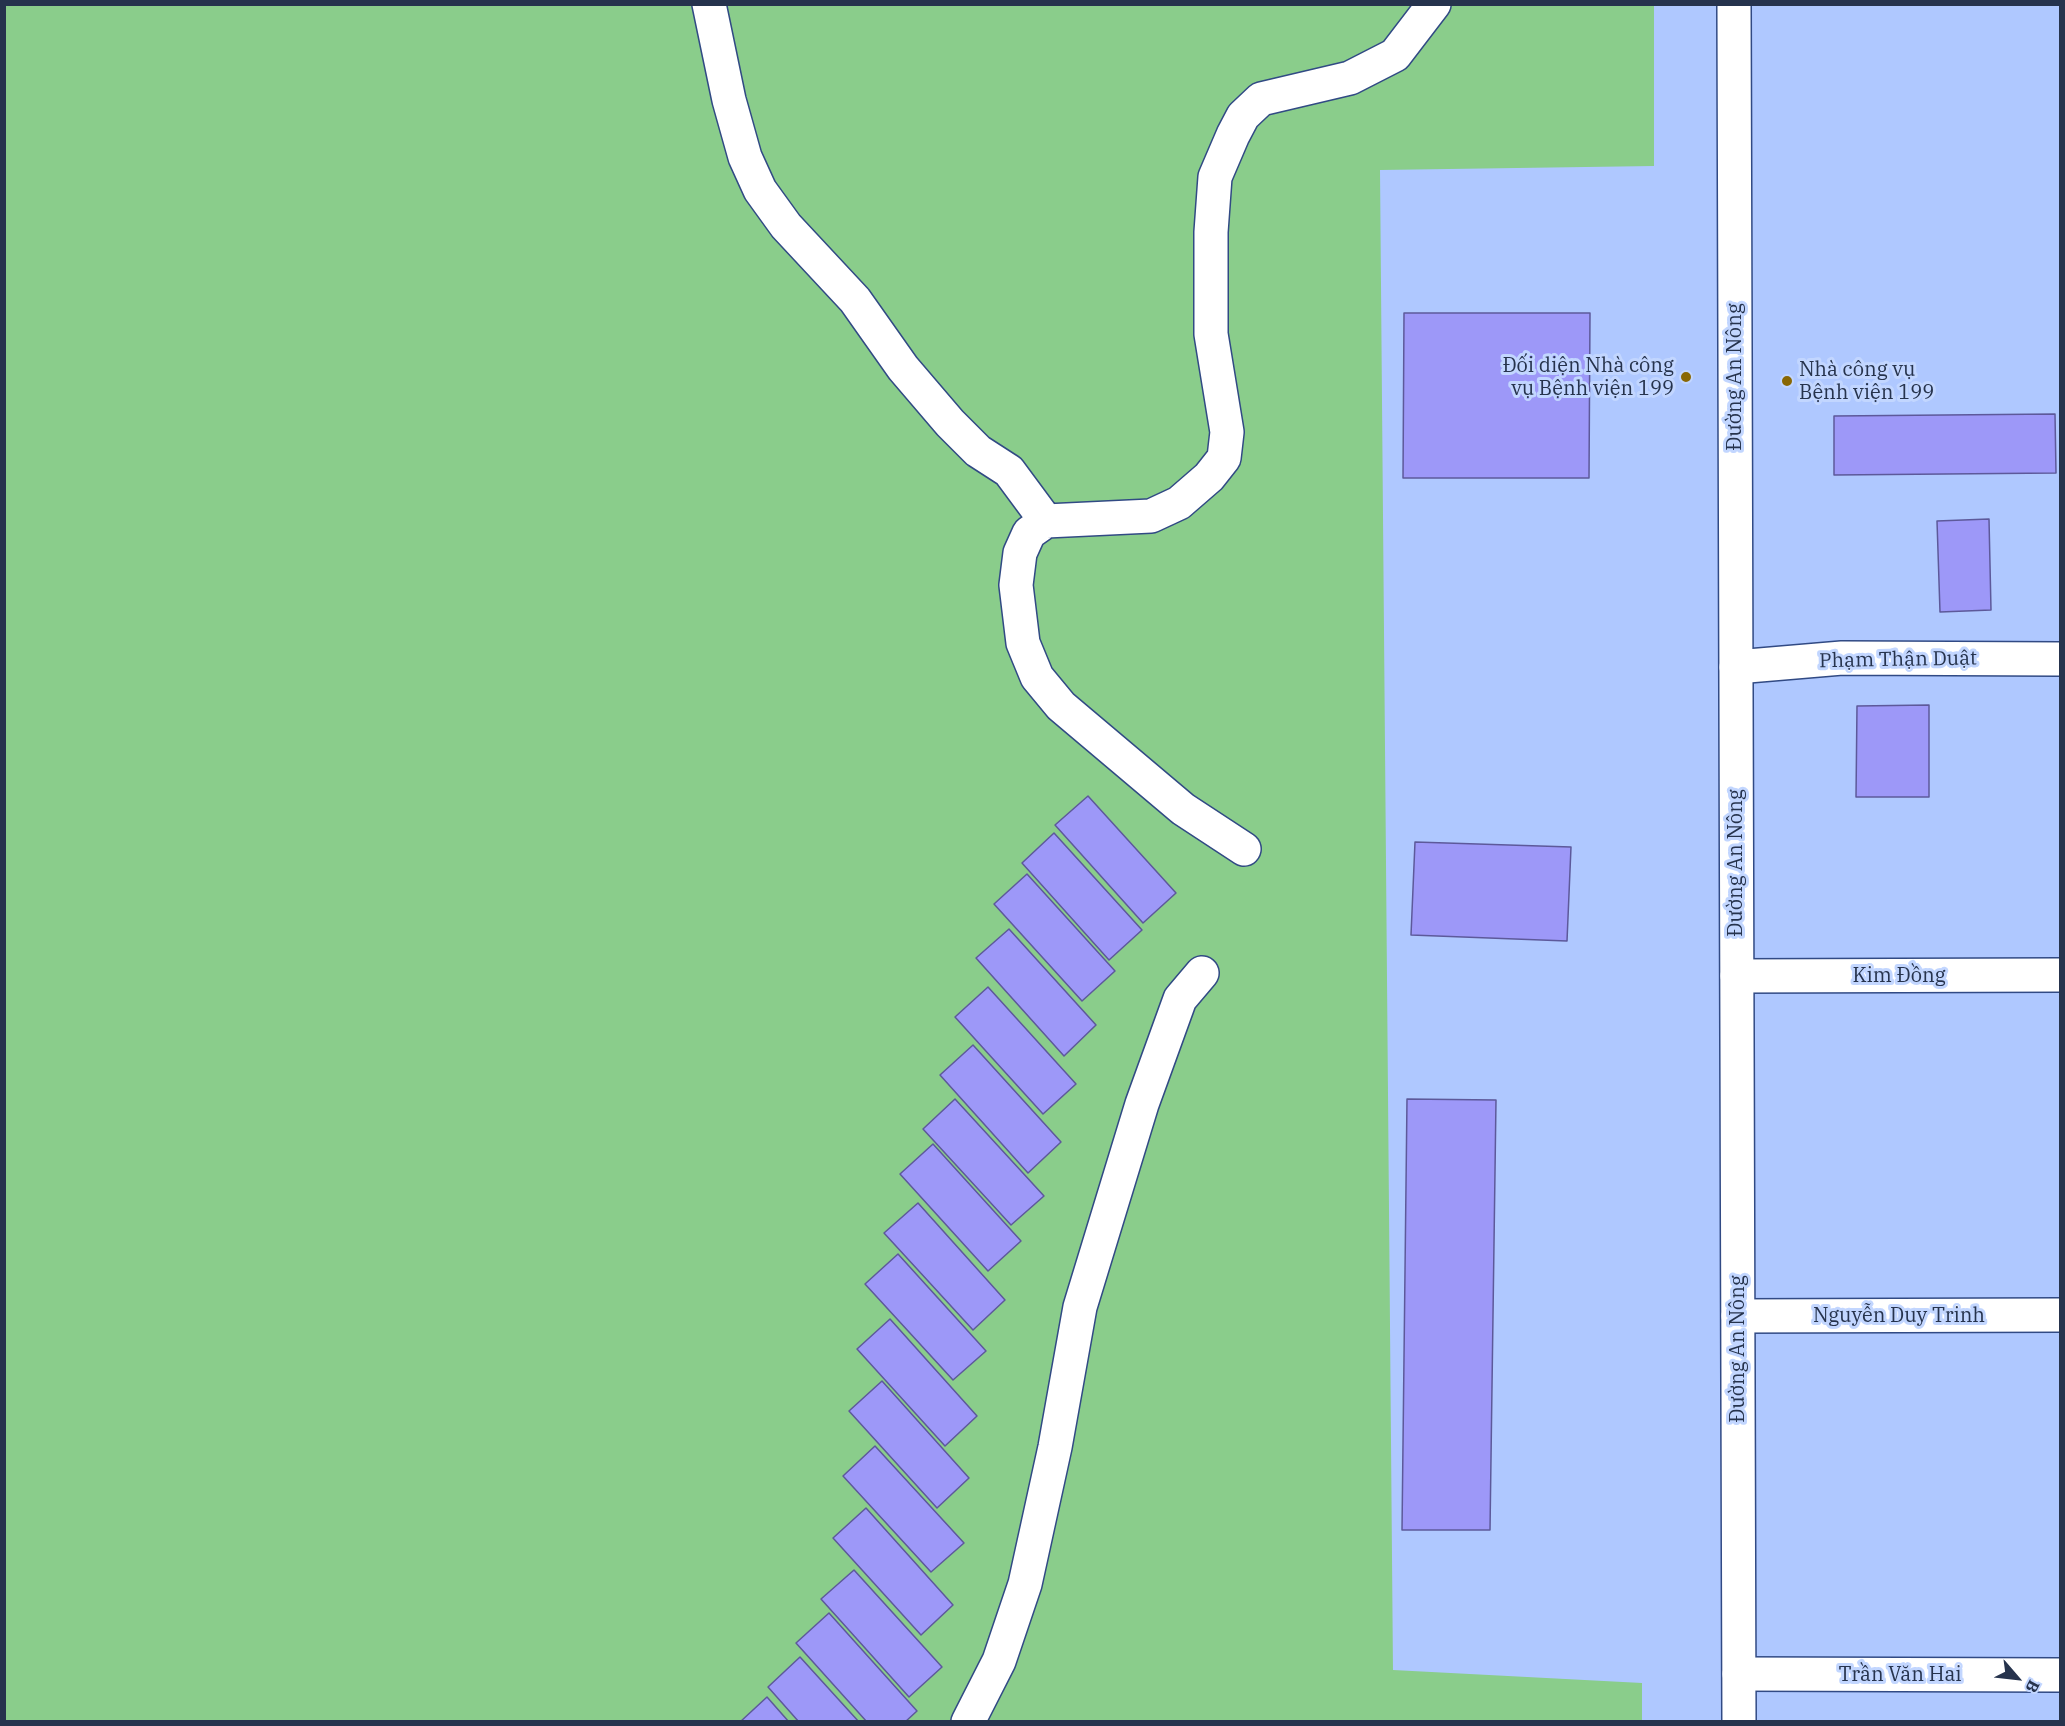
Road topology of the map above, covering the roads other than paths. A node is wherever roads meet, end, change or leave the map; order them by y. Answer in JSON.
{"nodes":[{"id":1,"x":709,"y":4,"type":"edge"},
{"id":2,"x":1434,"y":4,"type":"edge"},
{"id":3,"x":1734,"y":4,"type":"edge"},
{"id":4,"x":1046,"y":521,"type":"junction"},
{"id":5,"x":2061,"y":659,"type":"edge"},
{"id":6,"x":1736,"y":667,"type":"junction"},
{"id":7,"x":1244,"y":849,"type":"dead end"},
{"id":8,"x":1202,"y":973,"type":"dead end"},
{"id":9,"x":2061,"y":975,"type":"edge"},
{"id":10,"x":1737,"y":976,"type":"junction"},
{"id":11,"x":2061,"y":1315,"type":"edge"},
{"id":12,"x":1738,"y":1316,"type":"junction"},
{"id":13,"x":1739,"y":1674,"type":"junction"},
{"id":14,"x":2061,"y":1675,"type":"edge"},
{"id":15,"x":968,"y":1722,"type":"edge"},
{"id":16,"x":1739,"y":1722,"type":"edge"}],
"edges":[{"from":1,"to":4,"type":"main road"},
{"from":2,"to":4,"type":"main road"},
{"from":3,"to":6,"type":"main road","name":"Đường An Nông"},
{"from":4,"to":7,"type":"main road"},
{"from":5,"to":6,"type":"main road","name":"Phạm Thận Duật"},
{"from":6,"to":10,"type":"main road","name":"Đường An Nông"},
{"from":8,"to":15,"type":"main road"},
{"from":9,"to":10,"type":"main road","name":"Kim Đồng"},
{"from":10,"to":12,"type":"main road","name":"Đường An Nông"},
{"from":11,"to":12,"type":"main road","name":"Nguyễn Duy Trinh"},
{"from":12,"to":13,"type":"main road","name":"Đường An Nông"},
{"from":13,"to":14,"type":"main road","name":"Trần Văn Hai"},
{"from":13,"to":16,"type":"main road","name":"Đường An Nông"}]}
